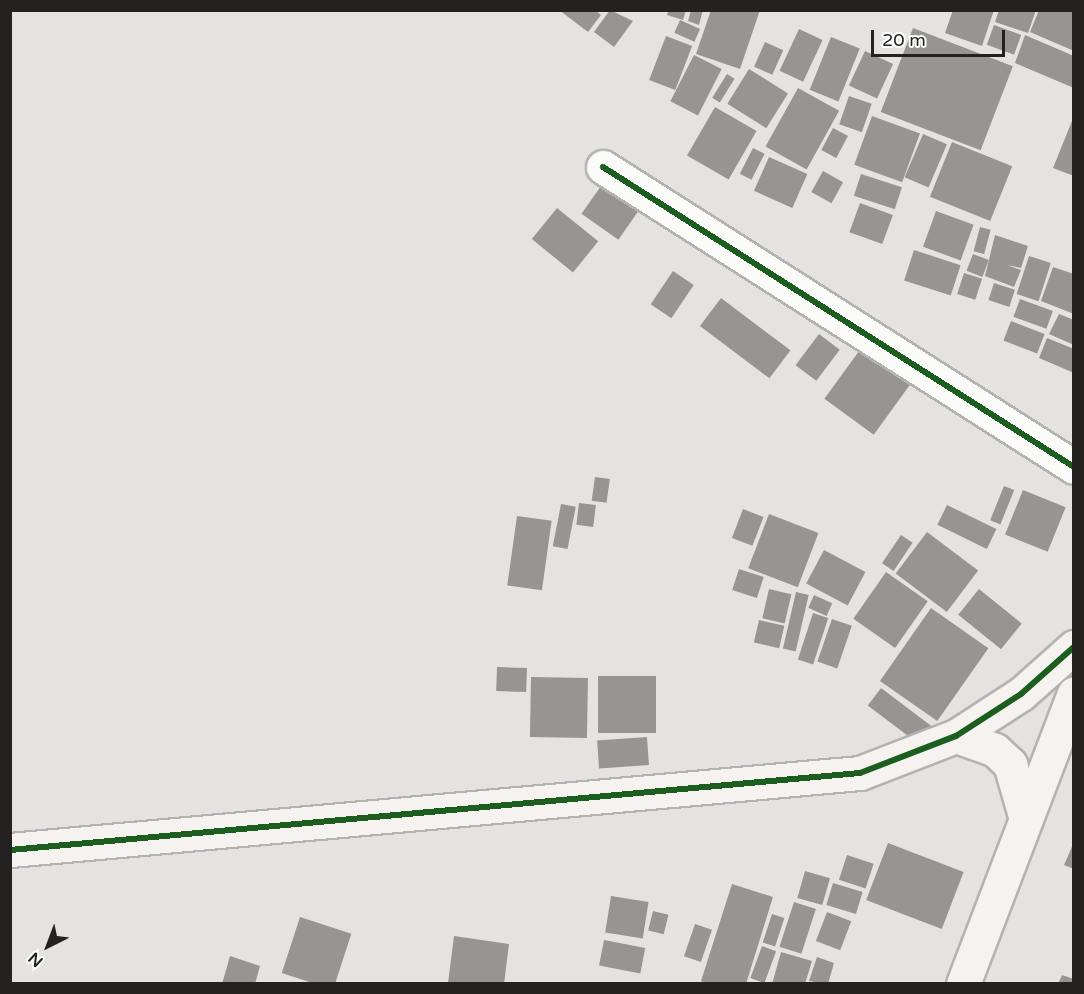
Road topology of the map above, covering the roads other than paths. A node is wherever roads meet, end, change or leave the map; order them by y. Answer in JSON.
{"nodes":[{"id":1,"x":603,"y":167,"type":"dead end"},
{"id":2,"x":1074,"y":467,"type":"edge"},
{"id":3,"x":1074,"y":647,"type":"edge"},
{"id":4,"x":1074,"y":694,"type":"edge"},
{"id":5,"x":956,"y":736,"type":"junction"},
{"id":6,"x":1026,"y":819,"type":"junction"},
{"id":7,"x":10,"y":850,"type":"edge"},
{"id":8,"x":963,"y":984,"type":"edge"}],
"edges":[{"from":1,"to":2,"type":"street"},
{"from":3,"to":5,"type":"street"},
{"from":4,"to":6,"type":"street"},
{"from":5,"to":6,"type":"street"},
{"from":5,"to":7,"type":"street"},
{"from":6,"to":8,"type":"street"}]}
